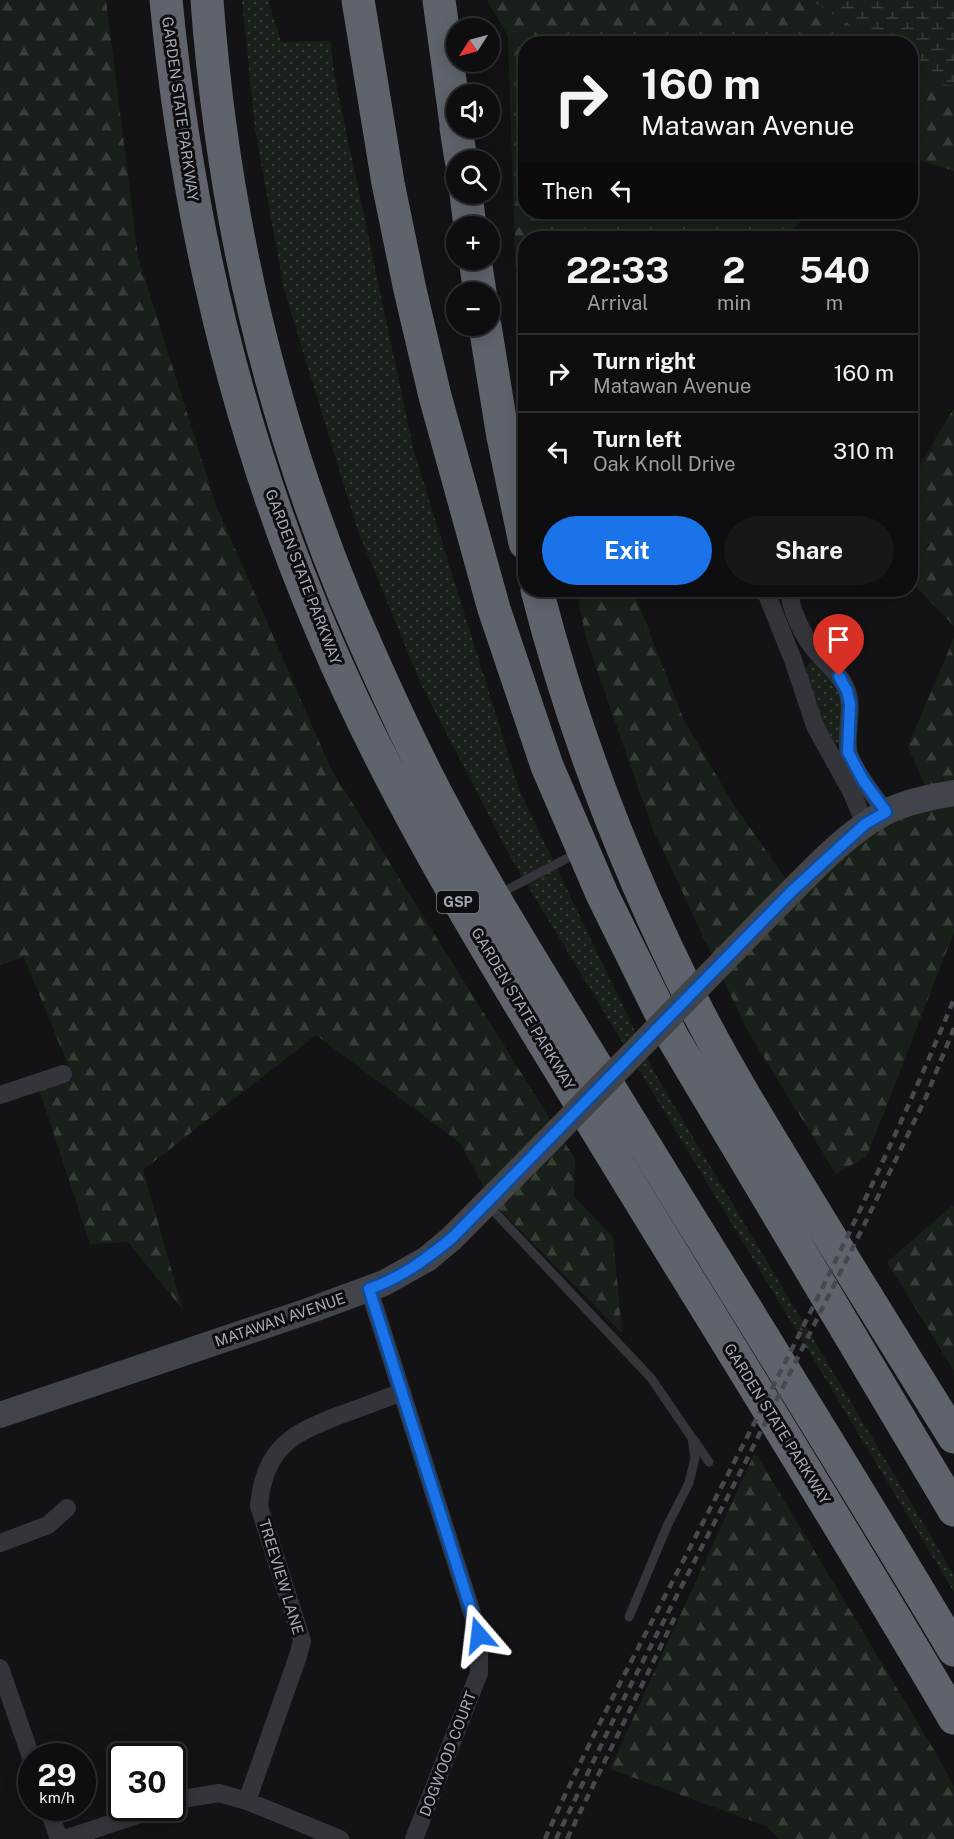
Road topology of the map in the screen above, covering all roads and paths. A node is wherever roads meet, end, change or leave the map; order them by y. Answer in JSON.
{"nodes":[{"id":1,"x":166,"y":0,"type":"edge"},
{"id":2,"x":207,"y":0,"type":"edge"},
{"id":3,"x":357,"y":0,"type":"edge"},
{"id":4,"x":439,"y":0,"type":"edge"},
{"id":5,"x":450,"y":84,"type":"edge"},
{"id":6,"x":487,"y":336,"type":"edge"},
{"id":7,"x":518,"y":509,"type":"edge"},
{"id":8,"x":539,"y":597,"type":"edge"},
{"id":9,"x":768,"y":597,"type":"edge"},
{"id":10,"x":790,"y":597,"type":"edge"},
{"id":11,"x":813,"y":648,"type":"junction"},
{"id":12,"x":793,"y":660,"type":"junction"},
{"id":13,"x":840,"y":755,"type":"junction"},
{"id":14,"x":954,"y":793,"type":"edge"},
{"id":15,"x":875,"y":818,"type":"junction"},
{"id":16,"x":582,"y":850,"type":"junction"},
{"id":17,"x":494,"y":897,"type":"junction"},
{"id":18,"x":63,"y":1074,"type":"dead end"},
{"id":19,"x":0,"y":1095,"type":"edge"},
{"id":20,"x":486,"y":1203,"type":"junction"},
{"id":21,"x":369,"y":1289,"type":"junction"},
{"id":22,"x":402,"y":1392,"type":"junction"},
{"id":23,"x":0,"y":1415,"type":"edge"},
{"id":24,"x":954,"y":1437,"type":"edge"},
{"id":25,"x":692,"y":1438,"type":"junction"},
{"id":26,"x":710,"y":1462,"type":"dead end"},
{"id":27,"x":67,"y":1508,"type":"dead end"},
{"id":28,"x":954,"y":1510,"type":"edge"},
{"id":29,"x":0,"y":1543,"type":"edge"},
{"id":30,"x":629,"y":1617,"type":"dead end"},
{"id":31,"x":954,"y":1650,"type":"edge"},
{"id":32,"x":0,"y":1668,"type":"edge"},
{"id":33,"x":954,"y":1718,"type":"edge"},
{"id":34,"x":26,"y":1743,"type":"edge"},
{"id":35,"x":186,"y":1799,"type":"edge"},
{"id":36,"x":247,"y":1801,"type":"junction"},
{"id":37,"x":53,"y":1821,"type":"edge"},
{"id":38,"x":119,"y":1821,"type":"edge"},
{"id":39,"x":59,"y":1839,"type":"edge"},
{"id":40,"x":64,"y":1839,"type":"edge"},
{"id":41,"x":340,"y":1839,"type":"edge"},
{"id":42,"x":414,"y":1839,"type":"edge"}],
"edges":[{"from":1,"to":33,"type":"highway","name":"GARDEN STATE PARKWAY","number":"GSP"},
{"from":2,"to":17,"type":"highway","number":"GSP"},
{"from":3,"to":16,"type":"highway"},
{"from":4,"to":5,"type":"highway"},
{"from":6,"to":7,"type":"highway"},
{"from":8,"to":24,"type":"highway"},
{"from":9,"to":12,"type":"street"},
{"from":10,"to":11,"type":"street"},
{"from":11,"to":12,"type":"street"},
{"from":11,"to":13,"type":"street"},
{"from":12,"to":13,"type":"street"},
{"from":13,"to":15,"type":"street"},
{"from":14,"to":15,"type":"street","name":"MATAWAN AVENUE"},
{"from":15,"to":20,"type":"street","name":"MATAWAN AVENUE","bridge":true},
{"from":16,"to":17,"type":"lane"},
{"from":16,"to":28,"type":"highway"},
{"from":17,"to":31,"type":"highway","number":"GSP"},
{"from":18,"to":19,"type":"street"},
{"from":20,"to":21,"type":"street","name":"MATAWAN AVENUE"},
{"from":20,"to":25,"type":"lane"},
{"from":21,"to":22,"type":"street","name":"DOGWOOD COURT"},
{"from":21,"to":23,"type":"street","name":"MATAWAN AVENUE"},
{"from":22,"to":36,"type":"street","name":"TREEVIEW LANE"},
{"from":22,"to":42,"type":"street","name":"DOGWOOD COURT"},
{"from":25,"to":26,"type":"lane"},
{"from":25,"to":30,"type":"lane"},
{"from":27,"to":29,"type":"street"},
{"from":32,"to":34,"type":"street"},
{"from":35,"to":36,"type":"street"},
{"from":36,"to":41,"type":"street"},
{"from":37,"to":39,"type":"street"},
{"from":38,"to":40,"type":"street"}]}
